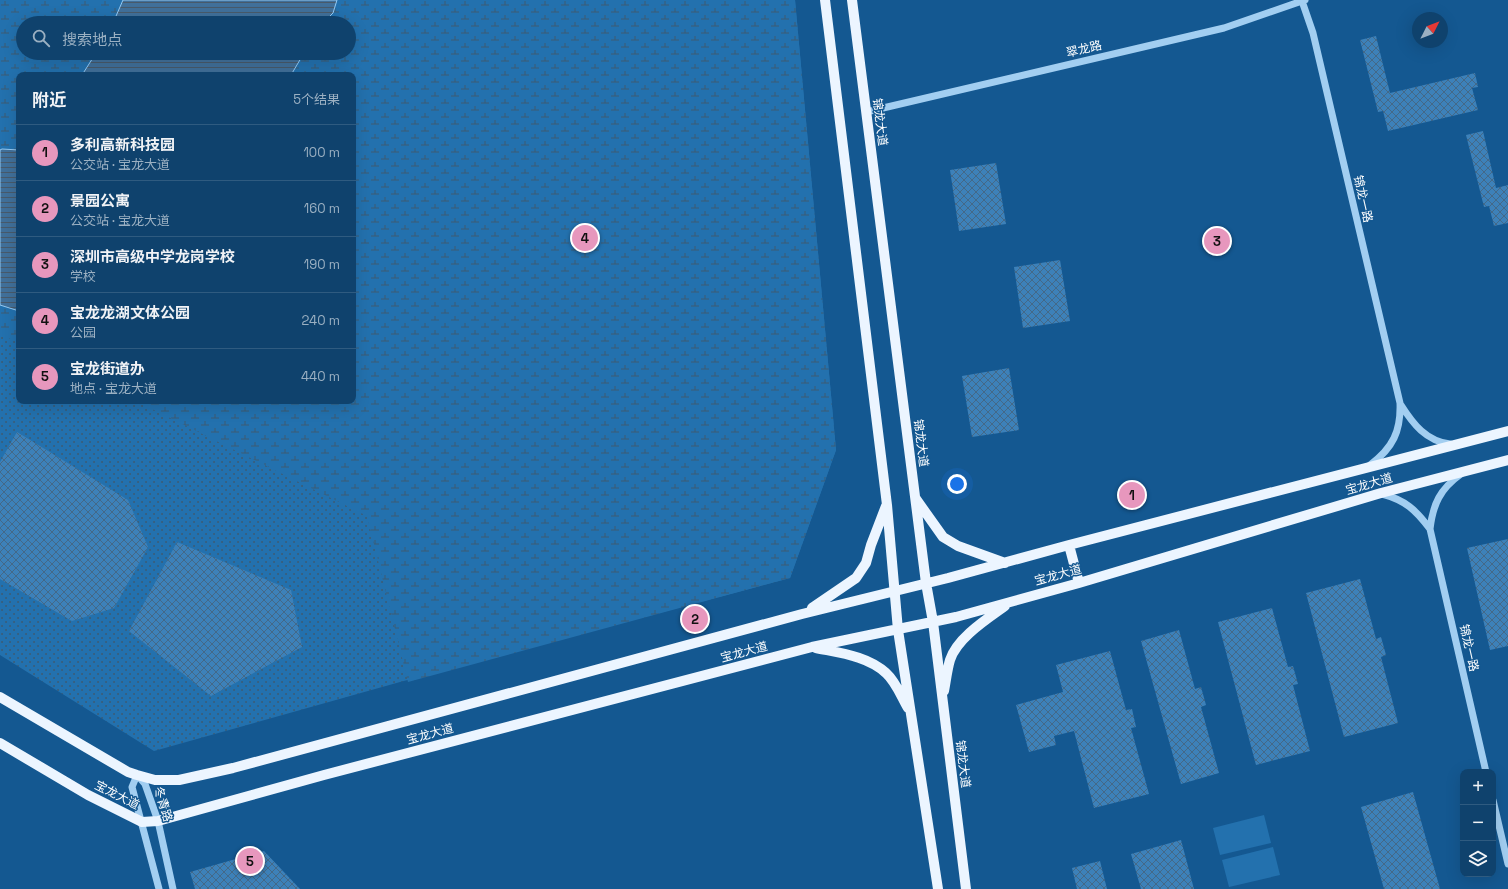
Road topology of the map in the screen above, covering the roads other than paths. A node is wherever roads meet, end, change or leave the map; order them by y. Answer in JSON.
{"nodes":[{"id":1,"x":825,"y":0,"type":"edge"},
{"id":2,"x":852,"y":0,"type":"edge"},
{"id":3,"x":1304,"y":1,"type":"edge"},
{"id":4,"x":866,"y":112,"type":"junction"},
{"id":5,"x":1400,"y":403,"type":"junction"},
{"id":6,"x":1508,"y":431,"type":"edge"},
{"id":7,"x":1454,"y":445,"type":"junction"},
{"id":8,"x":1508,"y":460,"type":"edge"},
{"id":9,"x":1365,"y":468,"type":"junction"},
{"id":10,"x":1466,"y":471,"type":"junction"},
{"id":11,"x":1381,"y":494,"type":"junction"},
{"id":12,"x":915,"y":497,"type":"junction"},
{"id":13,"x":887,"y":505,"type":"junction"},
{"id":14,"x":1430,"y":529,"type":"junction"},
{"id":15,"x":1069,"y":545,"type":"junction"},
{"id":16,"x":1005,"y":563,"type":"junction"},
{"id":17,"x":926,"y":583,"type":"junction"},
{"id":18,"x":1079,"y":583,"type":"junction"},
{"id":19,"x":894,"y":591,"type":"junction"},
{"id":20,"x":1010,"y":602,"type":"junction"},
{"id":21,"x":802,"y":614,"type":"junction"},
{"id":22,"x":933,"y":622,"type":"junction"},
{"id":23,"x":898,"y":630,"type":"junction"},
{"id":24,"x":812,"y":647,"type":"junction"},
{"id":25,"x":0,"y":697,"type":"edge"},
{"id":26,"x":942,"y":703,"type":"junction"},
{"id":27,"x":911,"y":714,"type":"junction"},
{"id":28,"x":0,"y":743,"type":"edge"},
{"id":29,"x":1485,"y":769,"type":"edge"},
{"id":30,"x":137,"y":774,"type":"junction"},
{"id":31,"x":1494,"y":805,"type":"edge"},
{"id":32,"x":158,"y":821,"type":"junction"},
{"id":33,"x":142,"y":822,"type":"junction"},
{"id":34,"x":1508,"y":864,"type":"edge"},
{"id":35,"x":159,"y":889,"type":"edge"},
{"id":36,"x":173,"y":889,"type":"edge"},
{"id":37,"x":938,"y":889,"type":"edge"},
{"id":38,"x":966,"y":889,"type":"edge"}],
"edges":[{"from":1,"to":13,"type":"main road"},
{"from":2,"to":4,"type":"main road","name":"锦龙大道"},
{"from":3,"to":4,"type":"street","name":"翠龙路"},
{"from":3,"to":5,"type":"street","name":"锦龙一路"},
{"from":4,"to":12,"type":"main road","name":"锦龙大道"},
{"from":5,"to":7,"type":"street","name":"锦龙一路"},
{"from":5,"to":9,"type":"street","name":"锦龙一路"},
{"from":6,"to":7,"type":"main road","name":"宝龙大道"},
{"from":7,"to":9,"type":"main road","name":"宝龙大道"},
{"from":8,"to":10,"type":"main road","name":"宝龙大道"},
{"from":9,"to":15,"type":"main road","name":"宝龙大道"},
{"from":10,"to":11,"type":"main road","name":"宝龙大道"},
{"from":10,"to":14,"type":"street","name":"锦龙一路"},
{"from":11,"to":14,"type":"street","name":"锦龙一路"},
{"from":11,"to":18,"type":"main road","name":"宝龙大道"},
{"from":12,"to":16,"type":"main road"},
{"from":12,"to":17,"type":"main road","name":"锦龙大道"},
{"from":13,"to":19,"type":"main road"},
{"from":13,"to":21,"type":"main road"},
{"from":14,"to":29,"type":"street","name":"锦龙一路"},
{"from":15,"to":16,"type":"main road","name":"宝龙大道"},
{"from":15,"to":18,"type":"main road"},
{"from":16,"to":17,"type":"main road","name":"宝龙大道"},
{"from":17,"to":19,"type":"main road","name":"宝龙大道"},
{"from":17,"to":22,"type":"main road","name":"锦龙大道"},
{"from":18,"to":20,"type":"main road","name":"宝龙大道"},
{"from":19,"to":21,"type":"main road","name":"宝龙大道"},
{"from":19,"to":23,"type":"main road"},
{"from":20,"to":22,"type":"main road","name":"宝龙大道"},
{"from":20,"to":26,"type":"main road"},
{"from":21,"to":30,"type":"main road","name":"宝龙大道"},
{"from":22,"to":23,"type":"main road","name":"宝龙大道"},
{"from":22,"to":26,"type":"main road","name":"锦龙大道"},
{"from":23,"to":24,"type":"main road","name":"宝龙大道"},
{"from":23,"to":27,"type":"main road"},
{"from":24,"to":27,"type":"main road"},
{"from":24,"to":32,"type":"main road","name":"宝龙大道"},
{"from":25,"to":30,"type":"main road","name":"宝龙大道"},
{"from":26,"to":38,"type":"main road","name":"锦龙大道"},
{"from":27,"to":37,"type":"main road"},
{"from":28,"to":33,"type":"main road","name":"宝龙大道"},
{"from":30,"to":32,"type":"street","name":"冬青路"},
{"from":30,"to":33,"type":"street","name":"冬青路"},
{"from":31,"to":34,"type":"street"},
{"from":32,"to":33,"type":"main road","name":"宝龙大道"},
{"from":32,"to":36,"type":"street","name":"冬青路"},
{"from":33,"to":35,"type":"street","name":"冬青路"}]}
